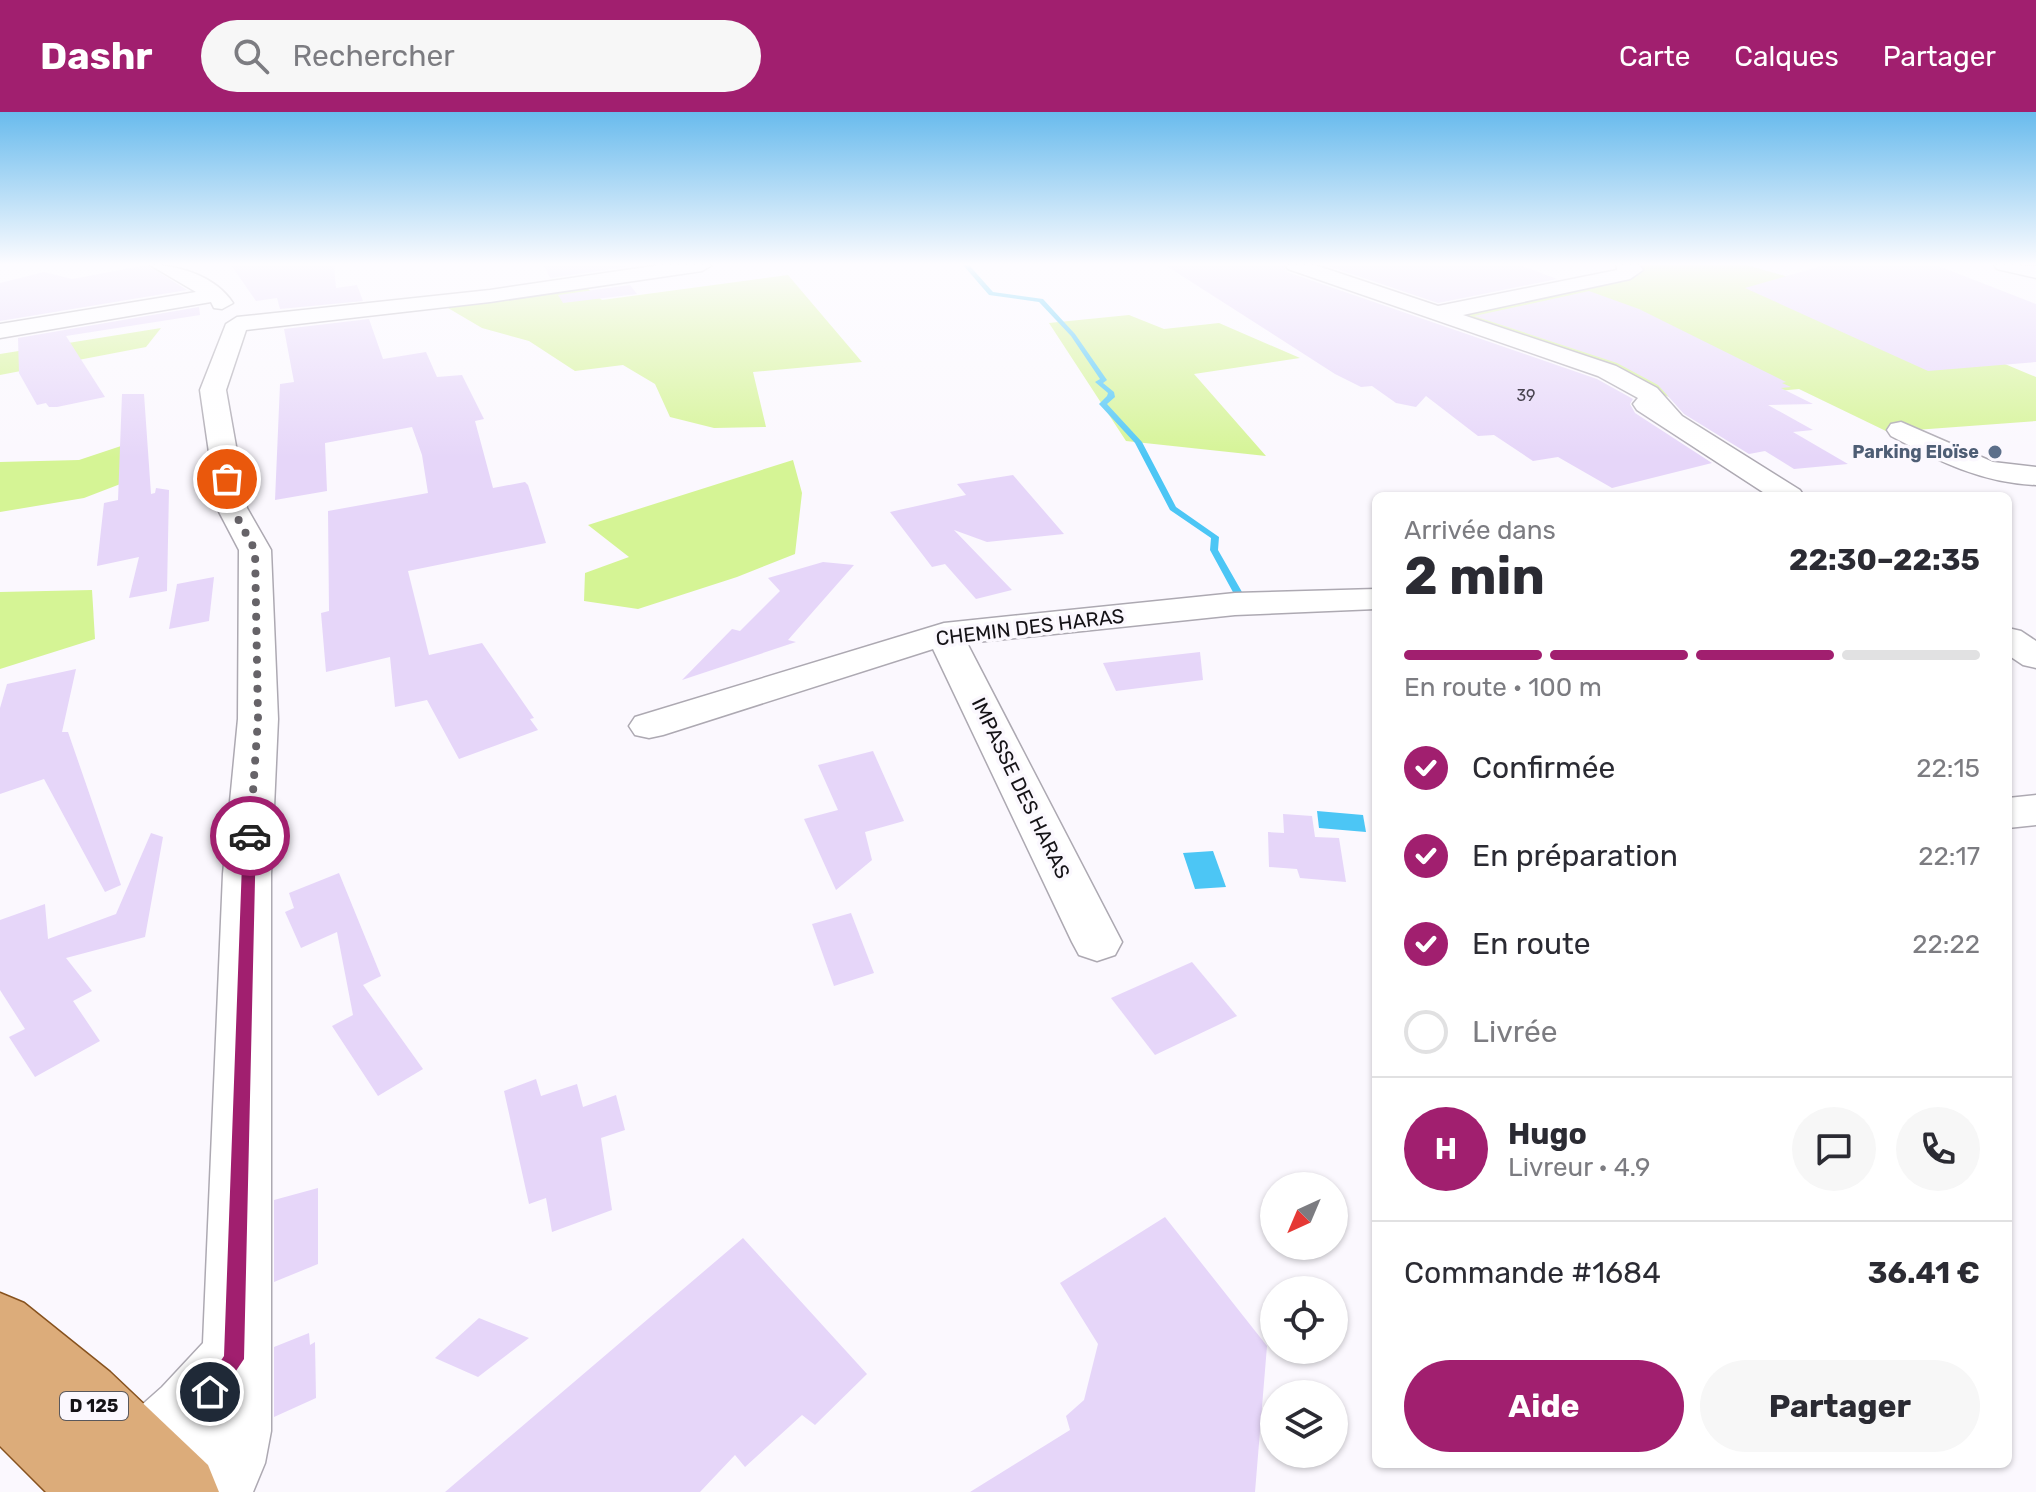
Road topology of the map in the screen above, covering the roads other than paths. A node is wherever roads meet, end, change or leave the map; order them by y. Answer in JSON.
{"nodes":[{"id":1,"x":224,"y":329,"type":"edge"},
{"id":2,"x":1479,"y":329,"type":"edge"},
{"id":3,"x":1901,"y":430,"type":"dead end"},
{"id":4,"x":2036,"y":476,"type":"edge"},
{"id":5,"x":1783,"y":492,"type":"edge"},
{"id":6,"x":1372,"y":599,"type":"edge"},
{"id":7,"x":944,"y":634,"type":"junction"},
{"id":8,"x":2012,"y":642,"type":"edge"},
{"id":9,"x":2036,"y":657,"type":"edge"},
{"id":10,"x":649,"y":726,"type":"dead end"},
{"id":11,"x":2036,"y":810,"type":"edge"},
{"id":12,"x":2012,"y":813,"type":"edge"},
{"id":13,"x":1097,"y":942,"type":"dead end"},
{"id":14,"x":0,"y":1327,"type":"edge"},
{"id":15,"x":234,"y":1359,"type":"junction"},
{"id":16,"x":0,"y":1396,"type":"edge"},
{"id":17,"x":131,"y":1482,"type":"edge"},
{"id":18,"x":213,"y":1492,"type":"edge"}],
"edges":[{"from":1,"to":15,"type":"street"},
{"from":2,"to":5,"type":"street"},
{"from":3,"to":4,"type":"street"},
{"from":6,"to":7,"type":"street","name":"CHEMIN DES HARAS"},
{"from":7,"to":10,"type":"street","name":"CHEMIN DES HARAS"},
{"from":7,"to":13,"type":"street","name":"IMPASSE DES HARAS"},
{"from":8,"to":9,"type":"street"},
{"from":11,"to":12,"type":"street"},
{"from":14,"to":17,"type":"main road","number":"D 125"},
{"from":15,"to":17,"type":"street"},
{"from":15,"to":18,"type":"street"},
{"from":16,"to":17,"type":"main road","number":"D 125"}]}
